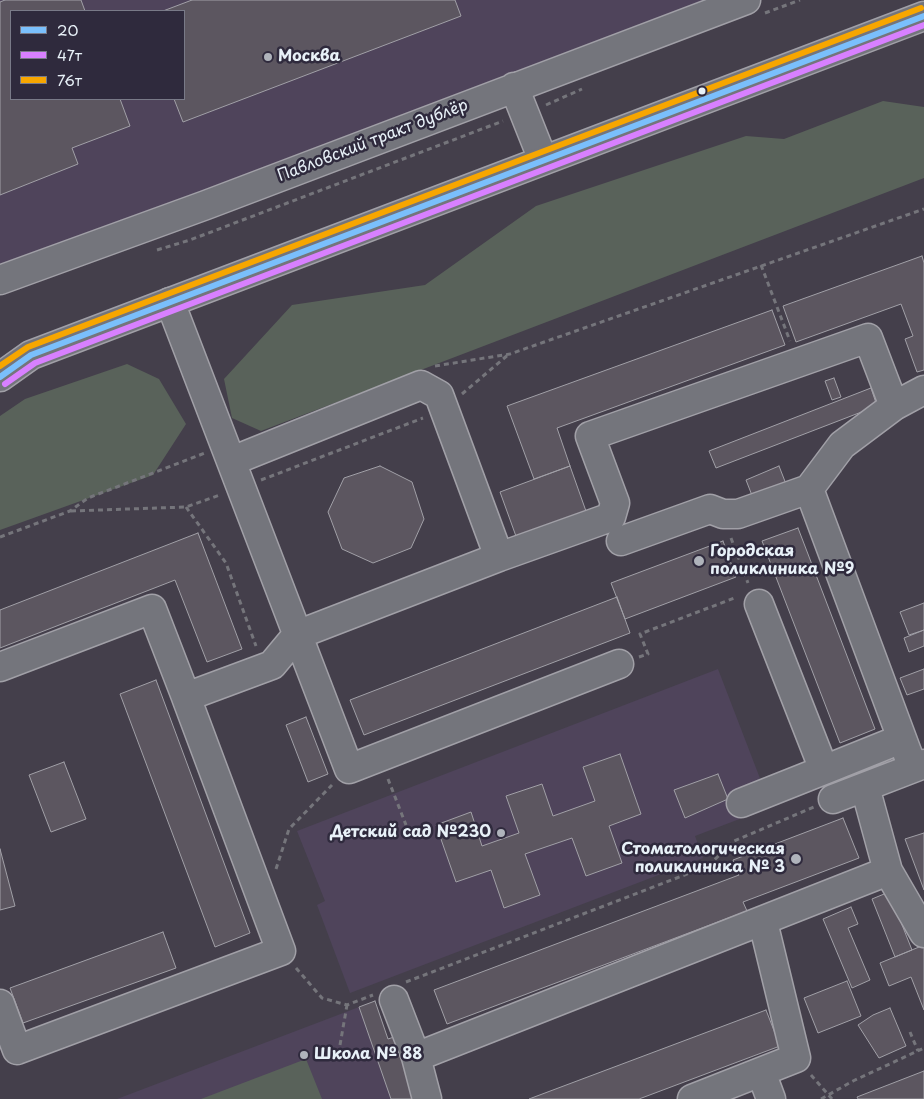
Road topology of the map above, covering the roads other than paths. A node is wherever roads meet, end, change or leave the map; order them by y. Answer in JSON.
{"nodes":[{"id":1,"x":746,"y":0,"type":"edge"},
{"id":2,"x":924,"y":16,"type":"edge"},
{"id":3,"x":514,"y":88,"type":"junction"},
{"id":4,"x":543,"y":160,"type":"junction"},
{"id":5,"x":0,"y":280,"type":"edge"},
{"id":6,"x":170,"y":302,"type":"junction"},
{"id":7,"x":0,"y":354,"type":"edge"},
{"id":8,"x":31,"y":355,"type":"junction"},
{"id":9,"x":0,"y":377,"type":"edge"},
{"id":10,"x":924,"y":390,"type":"edge"},
{"id":11,"x":894,"y":406,"type":"junction"},
{"id":12,"x":232,"y":461,"type":"junction"},
{"id":13,"x":808,"y":490,"type":"junction"},
{"id":14,"x":621,"y":541,"type":"dead end"},
{"id":15,"x":499,"y":557,"type":"junction"},
{"id":16,"x":755,"y":598,"type":"road end"},
{"id":17,"x":297,"y":635,"type":"junction"},
{"id":18,"x":619,"y":664,"type":"road end"},
{"id":19,"x":0,"y":667,"type":"edge"},
{"id":20,"x":186,"y":697,"type":"junction"},
{"id":21,"x":902,"y":739,"type":"junction"},
{"id":22,"x":918,"y":766,"type":"edge"},
{"id":23,"x":824,"y":770,"type":"junction"},
{"id":24,"x":865,"y":787,"type":"junction"},
{"id":25,"x":833,"y":799,"type":"road end"},
{"id":26,"x":741,"y":803,"type":"dead end"},
{"id":27,"x":888,"y":871,"type":"junction"},
{"id":28,"x":763,"y":922,"type":"junction"},
{"id":29,"x":924,"y":933,"type":"edge"},
{"id":30,"x":392,"y":994,"type":"road end"},
{"id":31,"x":0,"y":1004,"type":"edge"},
{"id":32,"x":416,"y":1057,"type":"junction"},
{"id":33,"x":761,"y":1072,"type":"junction"},
{"id":34,"x":427,"y":1099,"type":"edge"},
{"id":35,"x":692,"y":1099,"type":"edge"},
{"id":36,"x":771,"y":1099,"type":"edge"}],
"edges":[{"from":1,"to":3,"type":"main road","name":"Павловский тракт дублёр"},
{"from":2,"to":4,"type":"main road"},
{"from":3,"to":4,"type":"main road"},
{"from":3,"to":5,"type":"main road","name":"Павловский тракт дублёр"},
{"from":4,"to":6,"type":"main road"},
{"from":6,"to":8,"type":"main road"},
{"from":6,"to":12,"type":"main road"},
{"from":7,"to":8,"type":"main road"},
{"from":8,"to":9,"type":"main road"},
{"from":10,"to":11,"type":"main road"},
{"from":11,"to":13,"type":"main road"},
{"from":11,"to":15,"type":"main road"},
{"from":12,"to":15,"type":"main road"},
{"from":12,"to":17,"type":"main road"},
{"from":13,"to":14,"type":"main road"},
{"from":13,"to":21,"type":"main road"},
{"from":15,"to":17,"type":"main road"},
{"from":16,"to":23,"type":"main road"},
{"from":17,"to":18,"type":"main road"},
{"from":17,"to":20,"type":"main road"},
{"from":19,"to":20,"type":"main road"},
{"from":20,"to":31,"type":"main road"},
{"from":21,"to":22,"type":"main road"},
{"from":21,"to":23,"type":"main road"},
{"from":22,"to":24,"type":"main road"},
{"from":23,"to":26,"type":"main road"},
{"from":24,"to":25,"type":"main road"},
{"from":24,"to":27,"type":"main road"},
{"from":27,"to":28,"type":"main road"},
{"from":27,"to":29,"type":"main road"},
{"from":28,"to":32,"type":"main road"},
{"from":28,"to":33,"type":"main road"},
{"from":30,"to":32,"type":"main road"},
{"from":32,"to":34,"type":"main road"},
{"from":33,"to":35,"type":"main road"},
{"from":33,"to":36,"type":"main road"}]}
